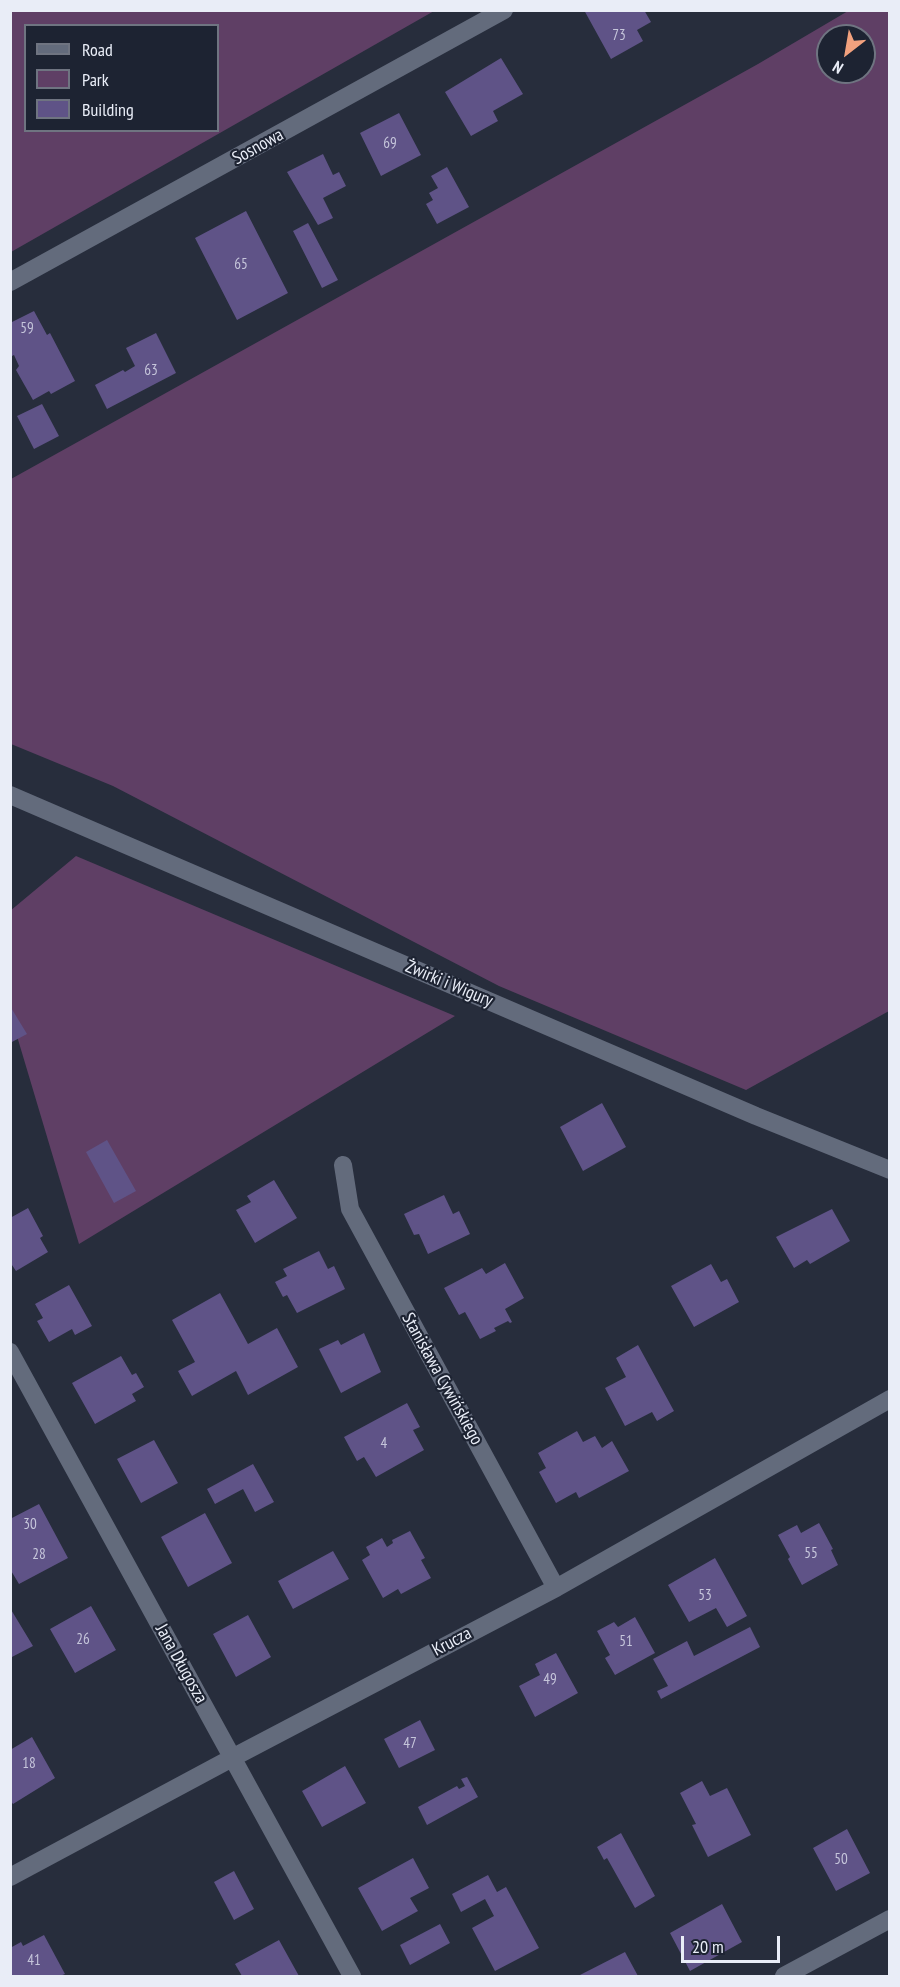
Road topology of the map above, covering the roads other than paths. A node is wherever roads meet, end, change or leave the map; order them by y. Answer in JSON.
{"nodes":[{"id":1,"x":504,"y":10,"type":"edge"},
{"id":2,"x":10,"y":282,"type":"edge"},
{"id":3,"x":10,"y":795,"type":"edge"},
{"id":4,"x":343,"y":1165,"type":"dead end"},
{"id":5,"x":890,"y":1170,"type":"edge"},
{"id":6,"x":10,"y":1352,"type":"edge"},
{"id":7,"x":890,"y":1399,"type":"edge"},
{"id":8,"x":556,"y":1588,"type":"junction"},
{"id":9,"x":232,"y":1758,"type":"junction"},
{"id":10,"x":10,"y":1877,"type":"edge"},
{"id":11,"x":890,"y":1919,"type":"edge"},
{"id":12,"x":352,"y":1977,"type":"edge"},
{"id":13,"x":784,"y":1977,"type":"edge"}],
"edges":[{"from":1,"to":2,"type":"street","name":"Sosnowa"},
{"from":3,"to":5,"type":"street","name":"Żwirki i Wigury"},
{"from":4,"to":8,"type":"street","name":"Stanisława Cywińskiego"},
{"from":6,"to":9,"type":"street","name":"Jana Długosza"},
{"from":7,"to":8,"type":"street","name":"Krucza"},
{"from":8,"to":9,"type":"street","name":"Krucza"},
{"from":9,"to":10,"type":"street","name":"Krucza"},
{"from":9,"to":12,"type":"street","name":"Jana Długosza"},
{"from":11,"to":13,"type":"street"}]}
